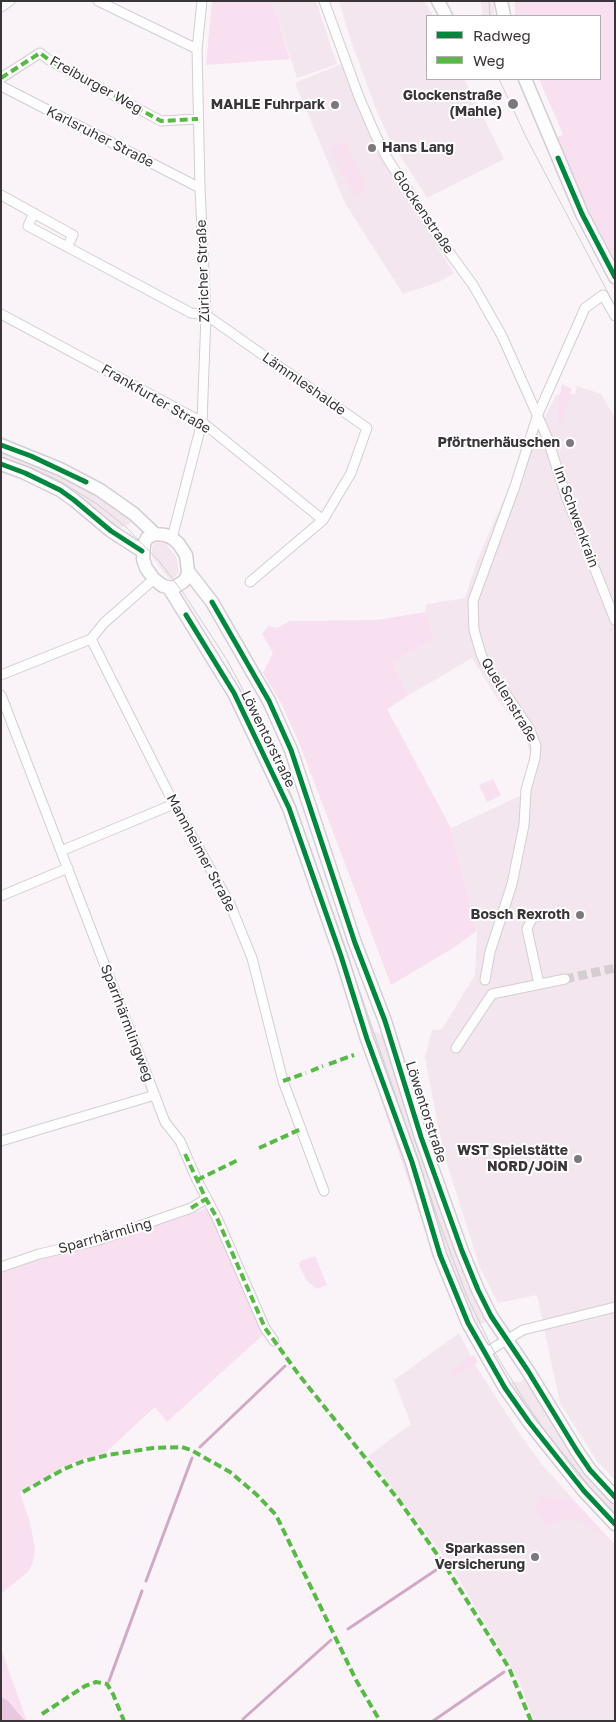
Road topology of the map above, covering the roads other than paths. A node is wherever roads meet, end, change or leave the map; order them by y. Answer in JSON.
{"nodes":[{"id":1,"x":10,"y":1,"type":"edge"},
{"id":2,"x":98,"y":1,"type":"edge"},
{"id":3,"x":202,"y":1,"type":"edge"},
{"id":4,"x":324,"y":1,"type":"edge"},
{"id":5,"x":438,"y":1,"type":"edge"},
{"id":6,"x":501,"y":1,"type":"edge"},
{"id":7,"x":1,"y":7,"type":"edge"},
{"id":8,"x":445,"y":15,"type":"edge"},
{"id":9,"x":504,"y":15,"type":"edge"},
{"id":10,"x":197,"y":49,"type":"junction"},
{"id":11,"x":1,"y":78,"type":"edge"},
{"id":12,"x":525,"y":80,"type":"edge"},
{"id":13,"x":1,"y":86,"type":"edge"},
{"id":14,"x":198,"y":118,"type":"junction"},
{"id":15,"x":200,"y":188,"type":"junction"},
{"id":16,"x":1,"y":195,"type":"edge"},
{"id":17,"x":34,"y":213,"type":"junction"},
{"id":18,"x":67,"y":247,"type":"junction"},
{"id":19,"x":615,"y":277,"type":"edge"},
{"id":20,"x":1,"y":314,"type":"edge"},
{"id":21,"x":206,"y":315,"type":"junction"},
{"id":22,"x":615,"y":316,"type":"edge"},
{"id":23,"x":538,"y":414,"type":"junction"},
{"id":24,"x":202,"y":422,"type":"junction"},
{"id":25,"x":1,"y":444,"type":"edge"},
{"id":26,"x":1,"y":464,"type":"edge"},
{"id":27,"x":323,"y":520,"type":"junction"},
{"id":28,"x":155,"y":534,"type":"junction"},
{"id":29,"x":172,"y":538,"type":"junction"},
{"id":30,"x":142,"y":552,"type":"junction"},
{"id":31,"x":188,"y":571,"type":"junction"},
{"id":32,"x":154,"y":579,"type":"junction"},
{"id":33,"x":250,"y":582,"type":"dead end"},
{"id":34,"x":169,"y":588,"type":"junction"},
{"id":35,"x":615,"y":620,"type":"edge"},
{"id":36,"x":91,"y":639,"type":"junction"},
{"id":37,"x":1,"y":675,"type":"edge"},
{"id":38,"x":2,"y":701,"type":"edge"},
{"id":39,"x":174,"y":804,"type":"junction"},
{"id":40,"x":61,"y":851,"type":"junction"},
{"id":41,"x":68,"y":868,"type":"junction"},
{"id":42,"x":1,"y":896,"type":"edge"},
{"id":43,"x":541,"y":916,"type":"dead end"},
{"id":44,"x":565,"y":979,"type":"tunnel mouth"},
{"id":45,"x":485,"y":980,"type":"dead end"},
{"id":46,"x":539,"y":984,"type":"junction"},
{"id":47,"x":456,"y":1048,"type":"dead end"},
{"id":48,"x":155,"y":1095,"type":"junction"},
{"id":49,"x":1,"y":1141,"type":"edge"},
{"id":50,"x":324,"y":1190,"type":"dead end"},
{"id":51,"x":206,"y":1199,"type":"junction"},
{"id":52,"x":1,"y":1267,"type":"edge"},
{"id":53,"x":615,"y":1307,"type":"edge"},
{"id":54,"x":506,"y":1339,"type":"junction"},
{"id":55,"x":274,"y":1341,"type":"dead end"},
{"id":56,"x":485,"y":1353,"type":"junction"},
{"id":57,"x":615,"y":1497,"type":"edge"},
{"id":58,"x":615,"y":1524,"type":"edge"}],
"edges":[{"from":1,"to":7,"type":"street"},
{"from":2,"to":10,"type":"street"},
{"from":3,"to":10,"type":"street","name":"Züricher Straße"},
{"from":4,"to":23,"type":"street","name":"Glockenstraße"},
{"from":5,"to":8,"type":"main road"},
{"from":6,"to":9,"type":"main road"},
{"from":10,"to":14,"type":"street","name":"Züricher Straße"},
{"from":11,"to":14,"type":"street","name":"Freiburger Weg"},
{"from":12,"to":19,"type":"main road"},
{"from":13,"to":15,"type":"street","name":"Karlsruher Straße"},
{"from":14,"to":15,"type":"street","name":"Züricher Straße"},
{"from":15,"to":21,"type":"street","name":"Züricher Straße"},
{"from":16,"to":17,"type":"street"},
{"from":17,"to":18,"type":"street"},
{"from":17,"to":18,"type":"street","name":"Lämmleshalde"},
{"from":18,"to":21,"type":"street","name":"Lämmleshalde"},
{"from":20,"to":24,"type":"street","name":"Frankfurter Straße"},
{"from":21,"to":24,"type":"street","name":"Züricher Straße"},
{"from":21,"to":27,"type":"street","name":"Lämmleshalde"},
{"from":22,"to":23,"type":"street","name":"Quellenstraße"},
{"from":23,"to":35,"type":"street","name":"Im Schwenkrain"},
{"from":23,"to":45,"type":"street","name":"Quellenstraße"},
{"from":24,"to":27,"type":"street","name":"Frankfurter Straße"},
{"from":24,"to":29,"type":"street","name":"Züricher Straße"},
{"from":25,"to":28,"type":"main road"},
{"from":26,"to":30,"type":"main road"},
{"from":27,"to":33,"type":"street","name":"Lämmleshalde"},
{"from":28,"to":29,"type":"main road"},
{"from":28,"to":30,"type":"main road"},
{"from":29,"to":31,"type":"main road","name":"Löwentorstraße"},
{"from":30,"to":32,"type":"main road"},
{"from":31,"to":34,"type":"main road"},
{"from":31,"to":54,"type":"main road","name":"Löwentorstraße"},
{"from":32,"to":34,"type":"main road","name":"Löwentorstraße"},
{"from":32,"to":36,"type":"street"},
{"from":34,"to":56,"type":"main road","name":"Löwentorstraße"},
{"from":36,"to":37,"type":"street"},
{"from":36,"to":39,"type":"street","name":"Mannheimer Straße"},
{"from":38,"to":40,"type":"street","name":"Sparrhärmlingweg"},
{"from":39,"to":40,"type":"street"},
{"from":39,"to":50,"type":"street","name":"Mannheimer Straße"},
{"from":40,"to":41,"type":"street","name":"Sparrhärmlingweg"},
{"from":41,"to":42,"type":"street"},
{"from":41,"to":48,"type":"street","name":"Sparrhärmlingweg"},
{"from":43,"to":46,"type":"street"},
{"from":44,"to":46,"type":"street"},
{"from":46,"to":47,"type":"street"},
{"from":48,"to":49,"type":"street"},
{"from":48,"to":51,"type":"street","name":"Sparrhärmlingweg"},
{"from":51,"to":52,"type":"street","name":"Sparrhärmling"},
{"from":51,"to":55,"type":"street","name":"Sparrhärmlingweg"},
{"from":53,"to":54,"type":"street"},
{"from":54,"to":56,"type":"street"},
{"from":54,"to":57,"type":"main road","name":"Löwentorstraße"},
{"from":56,"to":58,"type":"main road","name":"Löwentorstraße"}]}
